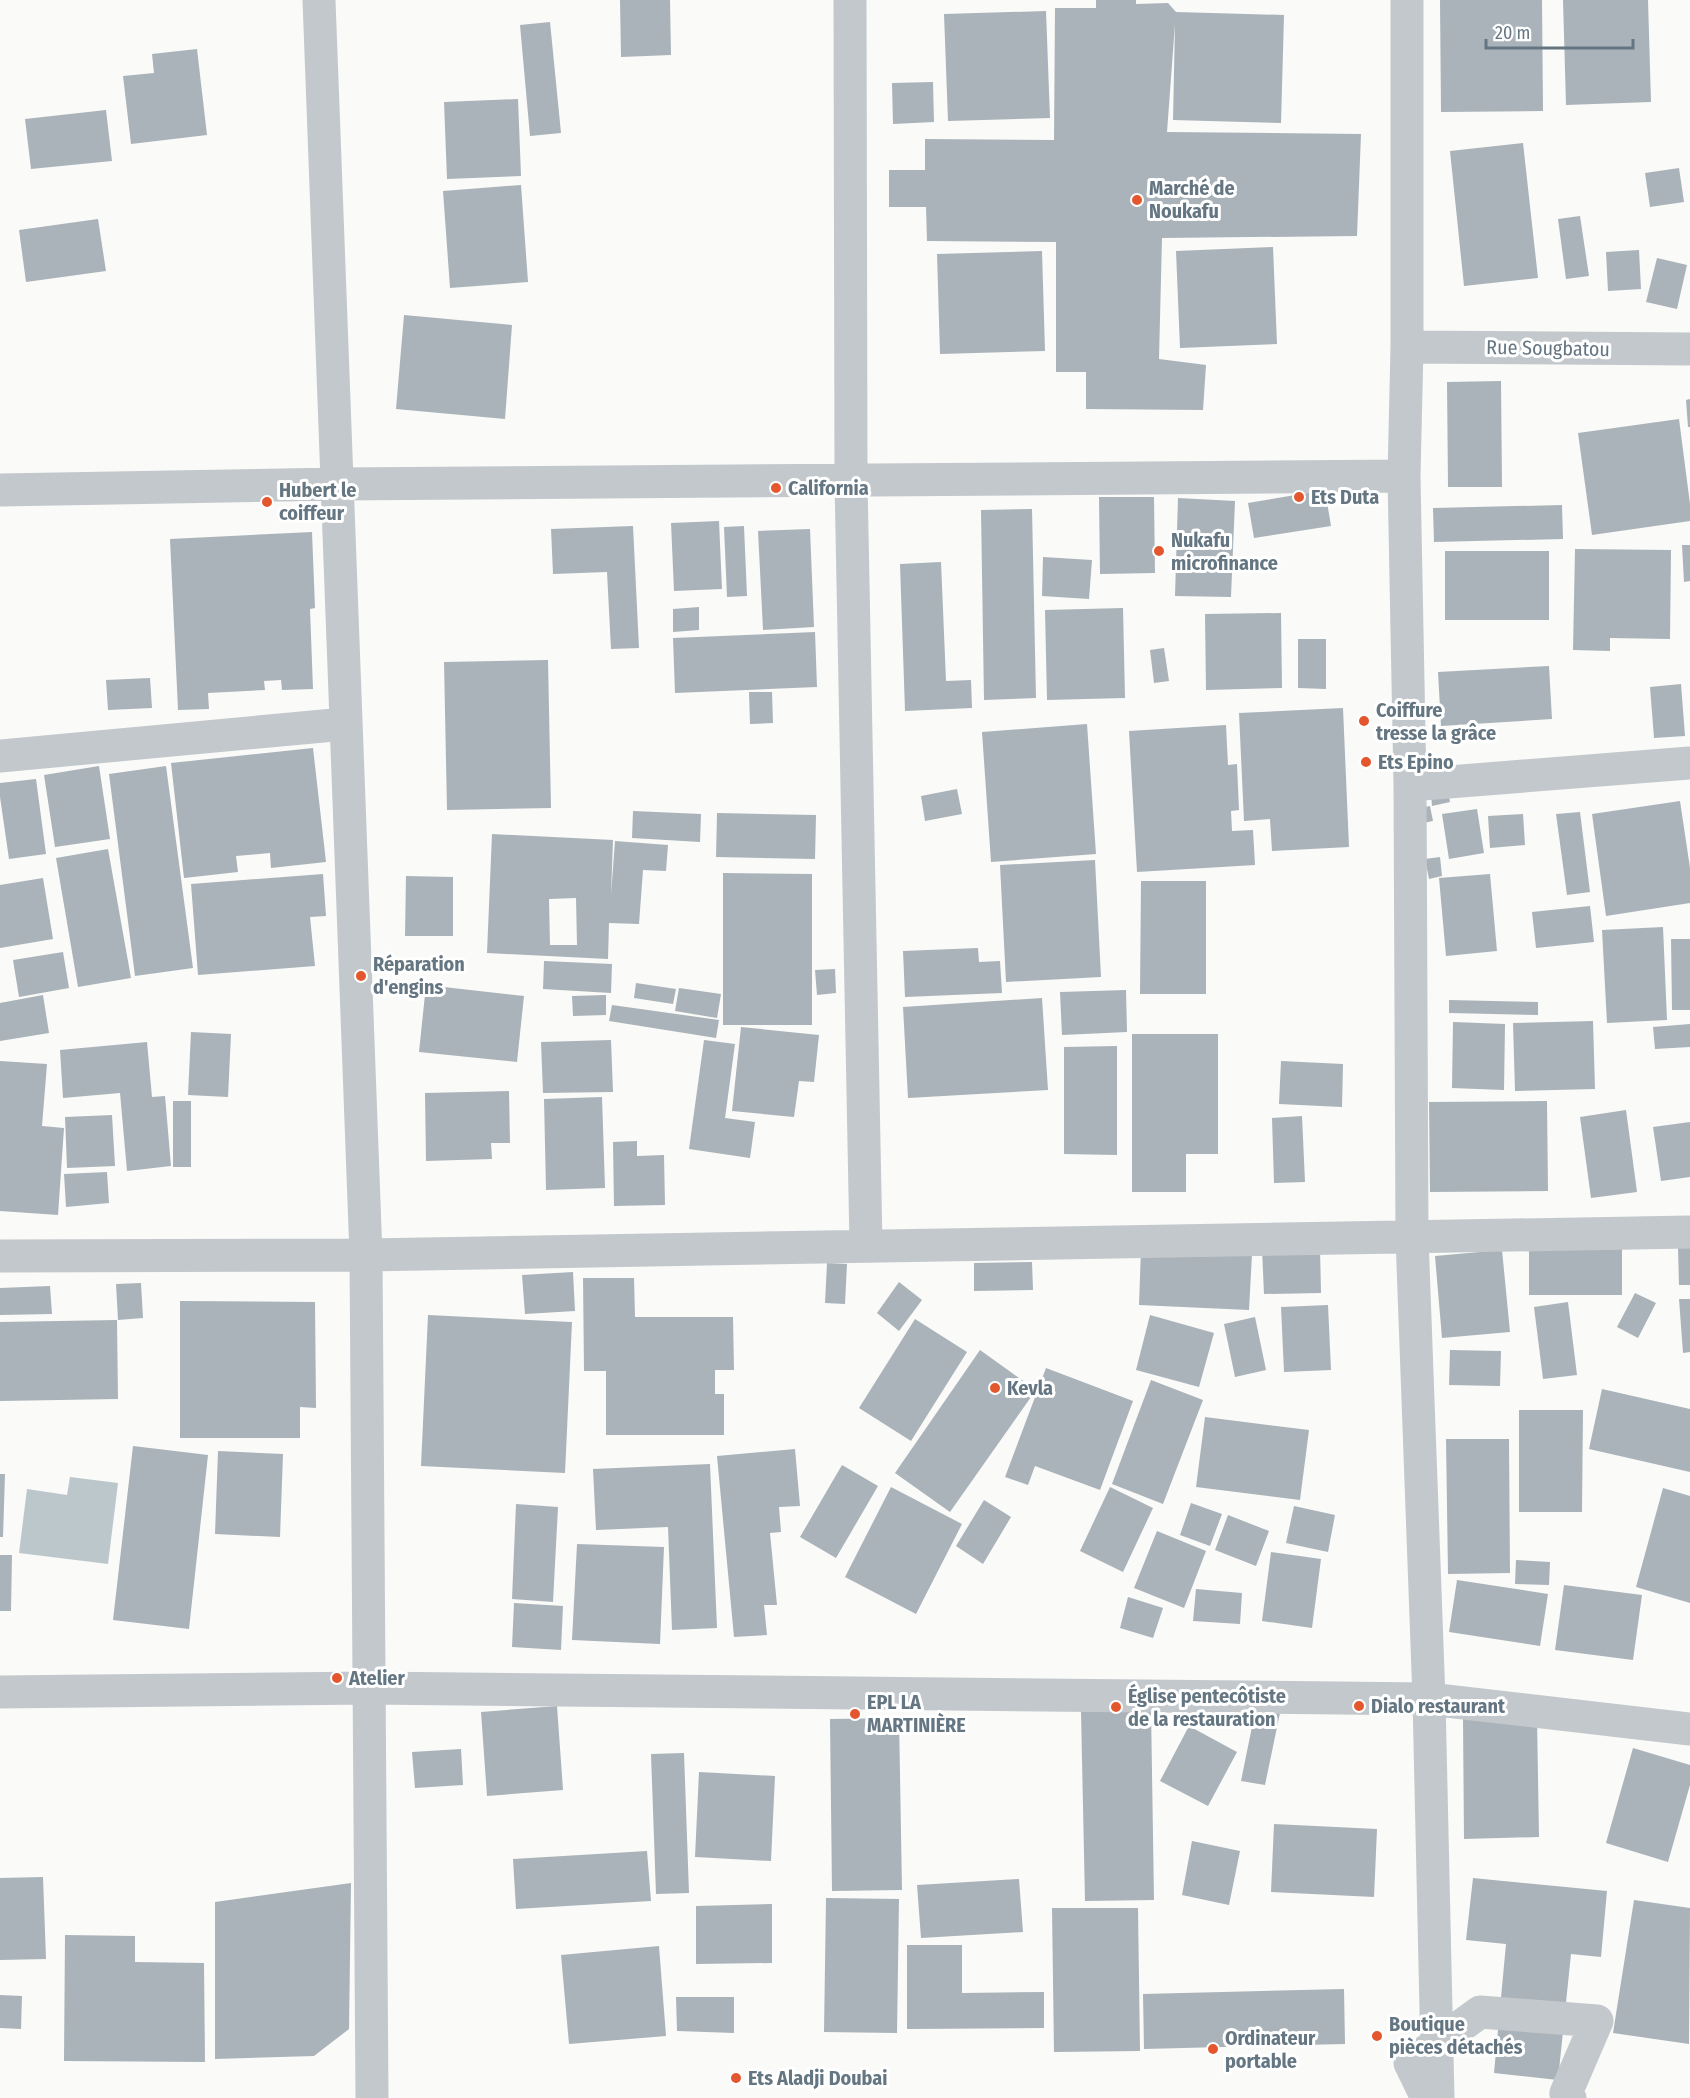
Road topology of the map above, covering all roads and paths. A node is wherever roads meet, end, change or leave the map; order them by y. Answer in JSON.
{"nodes":[{"id":1,"x":320,"y":0,"type":"edge"},
{"id":2,"x":850,"y":0,"type":"edge"},
{"id":3,"x":1407,"y":0,"type":"edge"},
{"id":4,"x":1407,"y":347,"type":"junction"},
{"id":5,"x":1690,"y":350,"type":"edge"},
{"id":6,"x":1404,"y":476,"type":"junction"},
{"id":7,"x":851,"y":481,"type":"junction"},
{"id":8,"x":337,"y":484,"type":"junction"},
{"id":9,"x":0,"y":490,"type":"edge"},
{"id":10,"x":345,"y":724,"type":"junction"},
{"id":11,"x":0,"y":756,"type":"edge"},
{"id":12,"x":1690,"y":763,"type":"edge"},
{"id":13,"x":1410,"y":785,"type":"junction"},
{"id":14,"x":1690,"y":1232,"type":"edge"},
{"id":15,"x":1412,"y":1237,"type":"junction"},
{"id":16,"x":866,"y":1245,"type":"junction"},
{"id":17,"x":366,"y":1255,"type":"junction"},
{"id":18,"x":0,"y":1256,"type":"edge"},
{"id":19,"x":368,"y":1689,"type":"junction"},
{"id":20,"x":0,"y":1692,"type":"edge"},
{"id":21,"x":1429,"y":1699,"type":"junction"},
{"id":22,"x":1690,"y":1729,"type":"edge"},
{"id":23,"x":372,"y":2098,"type":"edge"},
{"id":24,"x":1427,"y":2098,"type":"edge"},
{"id":25,"x":1438,"y":2098,"type":"edge"},
{"id":26,"x":1570,"y":2098,"type":"edge"}],
"edges":[{"from":1,"to":8,"type":"street"},
{"from":2,"to":7,"type":"street"},
{"from":3,"to":4,"type":"street"},
{"from":4,"to":5,"type":"street","name":"Rue Sougbatou"},
{"from":4,"to":6,"type":"street"},
{"from":6,"to":7,"type":"street"},
{"from":6,"to":13,"type":"street"},
{"from":7,"to":8,"type":"street"},
{"from":7,"to":16,"type":"street"},
{"from":8,"to":9,"type":"street"},
{"from":8,"to":10,"type":"street"},
{"from":10,"to":11,"type":"street"},
{"from":10,"to":17,"type":"street"},
{"from":12,"to":13,"type":"street"},
{"from":13,"to":15,"type":"street"},
{"from":14,"to":15,"type":"street"},
{"from":15,"to":16,"type":"street"},
{"from":15,"to":21,"type":"street"},
{"from":16,"to":17,"type":"street"},
{"from":17,"to":18,"type":"street"},
{"from":17,"to":19,"type":"street"},
{"from":19,"to":20,"type":"street"},
{"from":19,"to":21,"type":"street"},
{"from":19,"to":23,"type":"street"},
{"from":21,"to":22,"type":"street"},
{"from":21,"to":25,"type":"street"},
{"from":24,"to":26,"type":"street"}]}
